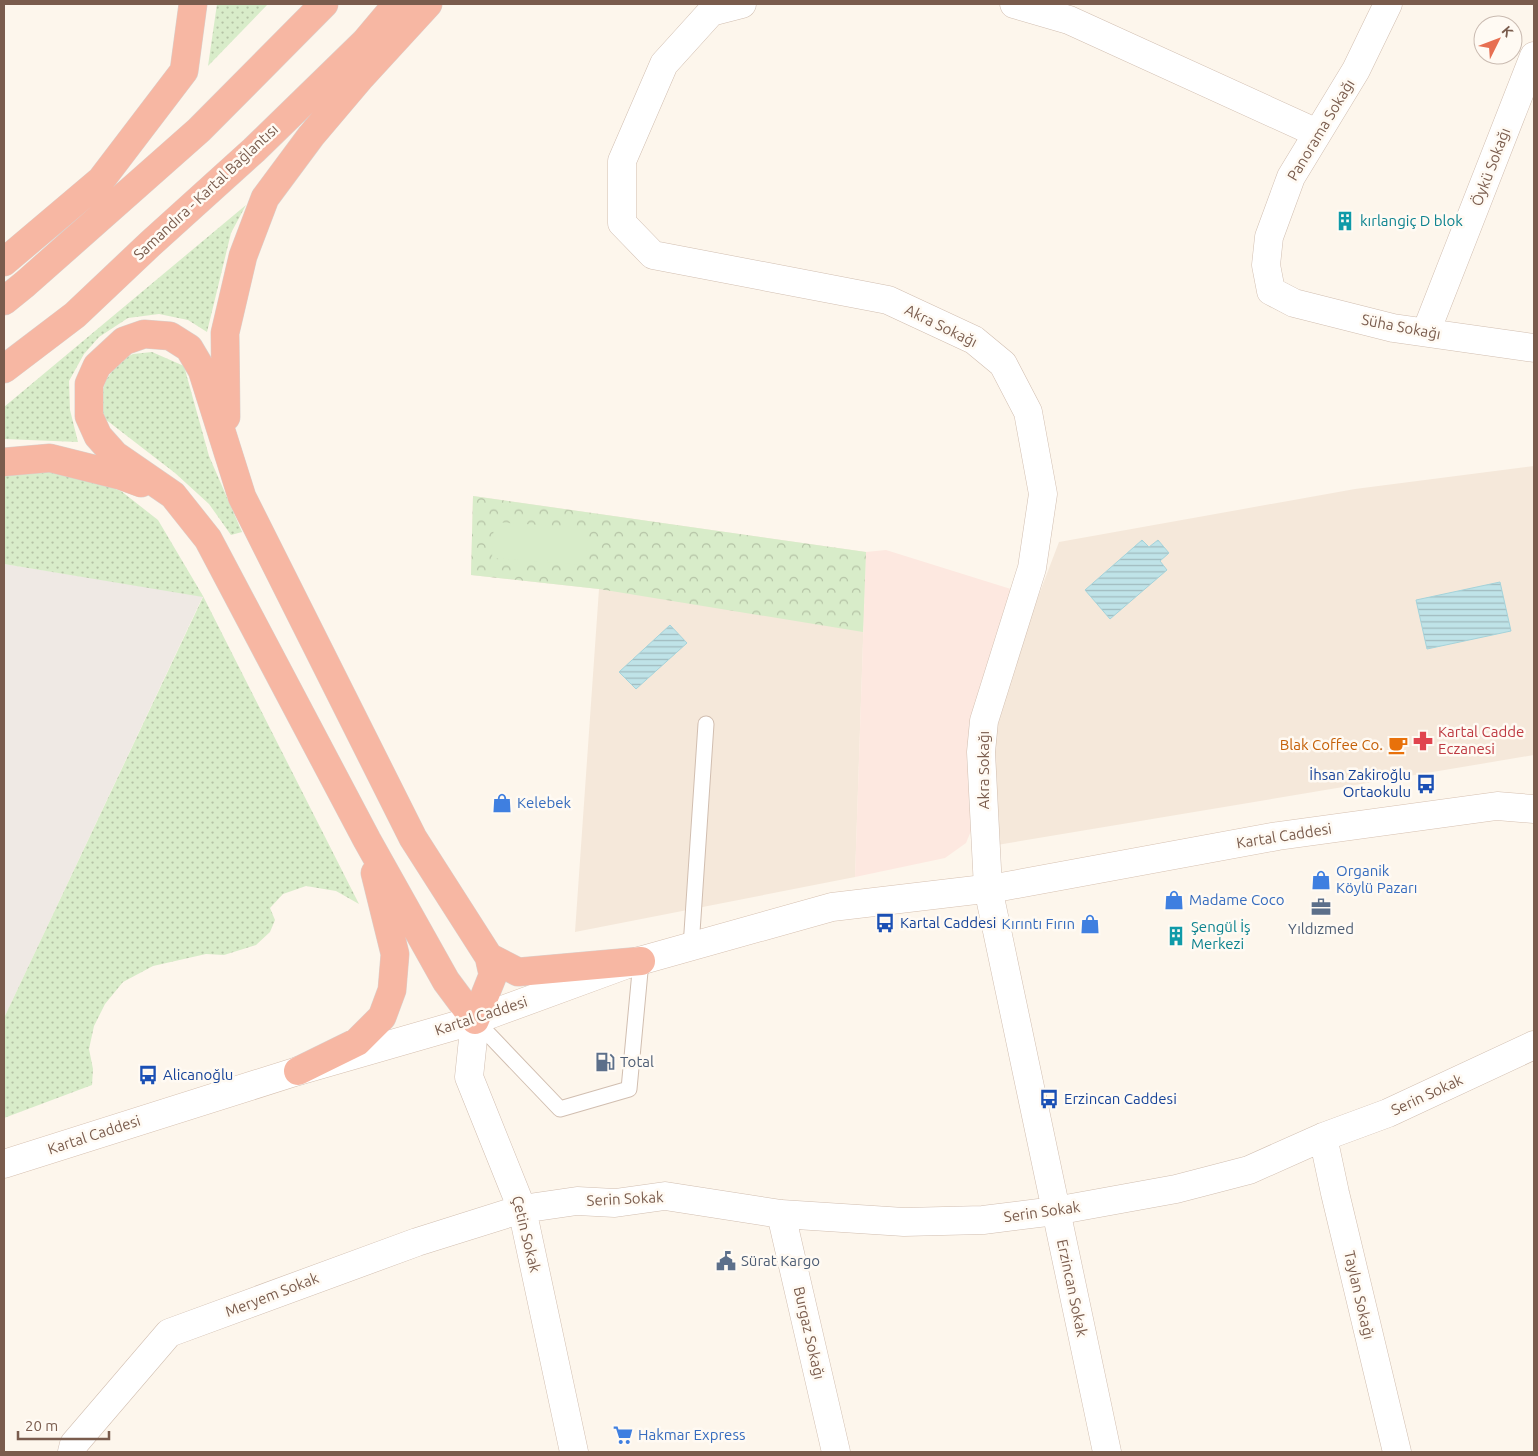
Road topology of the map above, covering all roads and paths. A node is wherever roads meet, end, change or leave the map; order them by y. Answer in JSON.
{"nodes":[{"id":1,"x":193,"y":4,"type":"edge"},
{"id":2,"x":324,"y":4,"type":"edge"},
{"id":3,"x":398,"y":4,"type":"edge"},
{"id":4,"x":428,"y":4,"type":"edge"},
{"id":5,"x":742,"y":4,"type":"edge"},
{"id":6,"x":1014,"y":4,"type":"edge"},
{"id":7,"x":1388,"y":4,"type":"edge"},
{"id":8,"x":1073,"y":12,"type":"edge"},
{"id":9,"x":1534,"y":56,"type":"edge"},
{"id":10,"x":1317,"y":133,"type":"junction"},
{"id":11,"x":4,"y":262,"type":"edge"},
{"id":12,"x":1271,"y":291,"type":"joint"},
{"id":13,"x":4,"y":301,"type":"edge"},
{"id":14,"x":1426,"y":332,"type":"junction"},
{"id":15,"x":1534,"y":348,"type":"edge"},
{"id":16,"x":4,"y":369,"type":"edge"},
{"id":17,"x":4,"y":462,"type":"edge"},
{"id":18,"x":173,"y":496,"type":"junction"},
{"id":19,"x":242,"y":497,"type":"junction"},
{"id":20,"x":706,"y":724,"type":"dead end"},
{"id":21,"x":1534,"y":789,"type":"edge"},
{"id":22,"x":1497,"y":806,"type":"junction"},
{"id":23,"x":1534,"y":809,"type":"edge"},
{"id":24,"x":367,"y":840,"type":"junction"},
{"id":25,"x":988,"y":888,"type":"junction"},
{"id":26,"x":691,"y":946,"type":"junction"},
{"id":27,"x":489,"y":956,"type":"junction"},
{"id":28,"x":641,"y":961,"type":"junction"},
{"id":29,"x":475,"y":1020,"type":"junction"},
{"id":30,"x":1534,"y":1045,"type":"edge"},
{"id":31,"x":298,"y":1071,"type":"junction"},
{"id":32,"x":1323,"y":1137,"type":"junction"},
{"id":33,"x":5,"y":1164,"type":"edge"},
{"id":34,"x":522,"y":1209,"type":"junction"},
{"id":35,"x":1055,"y":1212,"type":"junction"},
{"id":36,"x":781,"y":1214,"type":"junction"},
{"id":37,"x":72,"y":1452,"type":"edge"},
{"id":38,"x":574,"y":1452,"type":"edge"},
{"id":39,"x":836,"y":1452,"type":"edge"},
{"id":40,"x":1107,"y":1452,"type":"edge"},
{"id":41,"x":1396,"y":1452,"type":"edge"}],
"edges":[{"from":1,"to":11,"type":"highway"},
{"from":2,"to":13,"type":"highway"},
{"from":3,"to":16,"type":"highway","name":"Samandıra - Kartal Bağlantısı"},
{"from":4,"to":19,"type":"highway"},
{"from":5,"to":25,"type":"street","name":"Akra Sokağı"},
{"from":6,"to":8,"type":"street"},
{"from":7,"to":10,"type":"street","name":"Panorama Sokağı"},
{"from":8,"to":10,"type":"street"},
{"from":9,"to":14,"type":"street","name":"Öykü Sokağı"},
{"from":10,"to":12,"type":"street","name":"Panorama Sokağı"},
{"from":12,"to":14,"type":"street","name":"Süha Sokağı"},
{"from":14,"to":15,"type":"street","name":"Süha Sokağı"},
{"from":17,"to":18,"type":"highway"},
{"from":18,"to":19,"type":"highway"},
{"from":18,"to":24,"type":"highway"},
{"from":19,"to":27,"type":"highway"},
{"from":20,"to":26,"type":"lane"},
{"from":21,"to":22,"type":"street","name":"Kartal Caddesi"},
{"from":22,"to":23,"type":"street","name":"Kartal Caddesi"},
{"from":22,"to":25,"type":"street","name":"Kartal Caddesi"},
{"from":24,"to":29,"type":"highway"},
{"from":24,"to":31,"type":"highway"},
{"from":25,"to":26,"type":"street","name":"Kartal Caddesi"},
{"from":25,"to":35,"type":"street","name":"Erzincan Sokak"},
{"from":26,"to":28,"type":"street","name":"Kartal Caddesi"},
{"from":27,"to":28,"type":"highway"},
{"from":27,"to":29,"type":"highway"},
{"from":28,"to":29,"type":"street","name":"Kartal Caddesi"},
{"from":28,"to":29,"type":"lane"},
{"from":29,"to":31,"type":"street","name":"Kartal Caddesi"},
{"from":29,"to":34,"type":"street","name":"Çetin Sokak"},
{"from":30,"to":32,"type":"street","name":"Serin Sokak"},
{"from":31,"to":33,"type":"street","name":"Kartal Caddesi"},
{"from":32,"to":35,"type":"street","name":"Serin Sokak"},
{"from":32,"to":41,"type":"street","name":"Taylan Sokağı"},
{"from":34,"to":36,"type":"street","name":"Serin Sokak"},
{"from":34,"to":37,"type":"street","name":"Meryem Sokak"},
{"from":34,"to":38,"type":"street","name":"Çetin Sokak"},
{"from":35,"to":36,"type":"street","name":"Serin Sokak"},
{"from":35,"to":40,"type":"street","name":"Erzincan Sokak"},
{"from":36,"to":39,"type":"street","name":"Burgaz Sokağı"}]}
